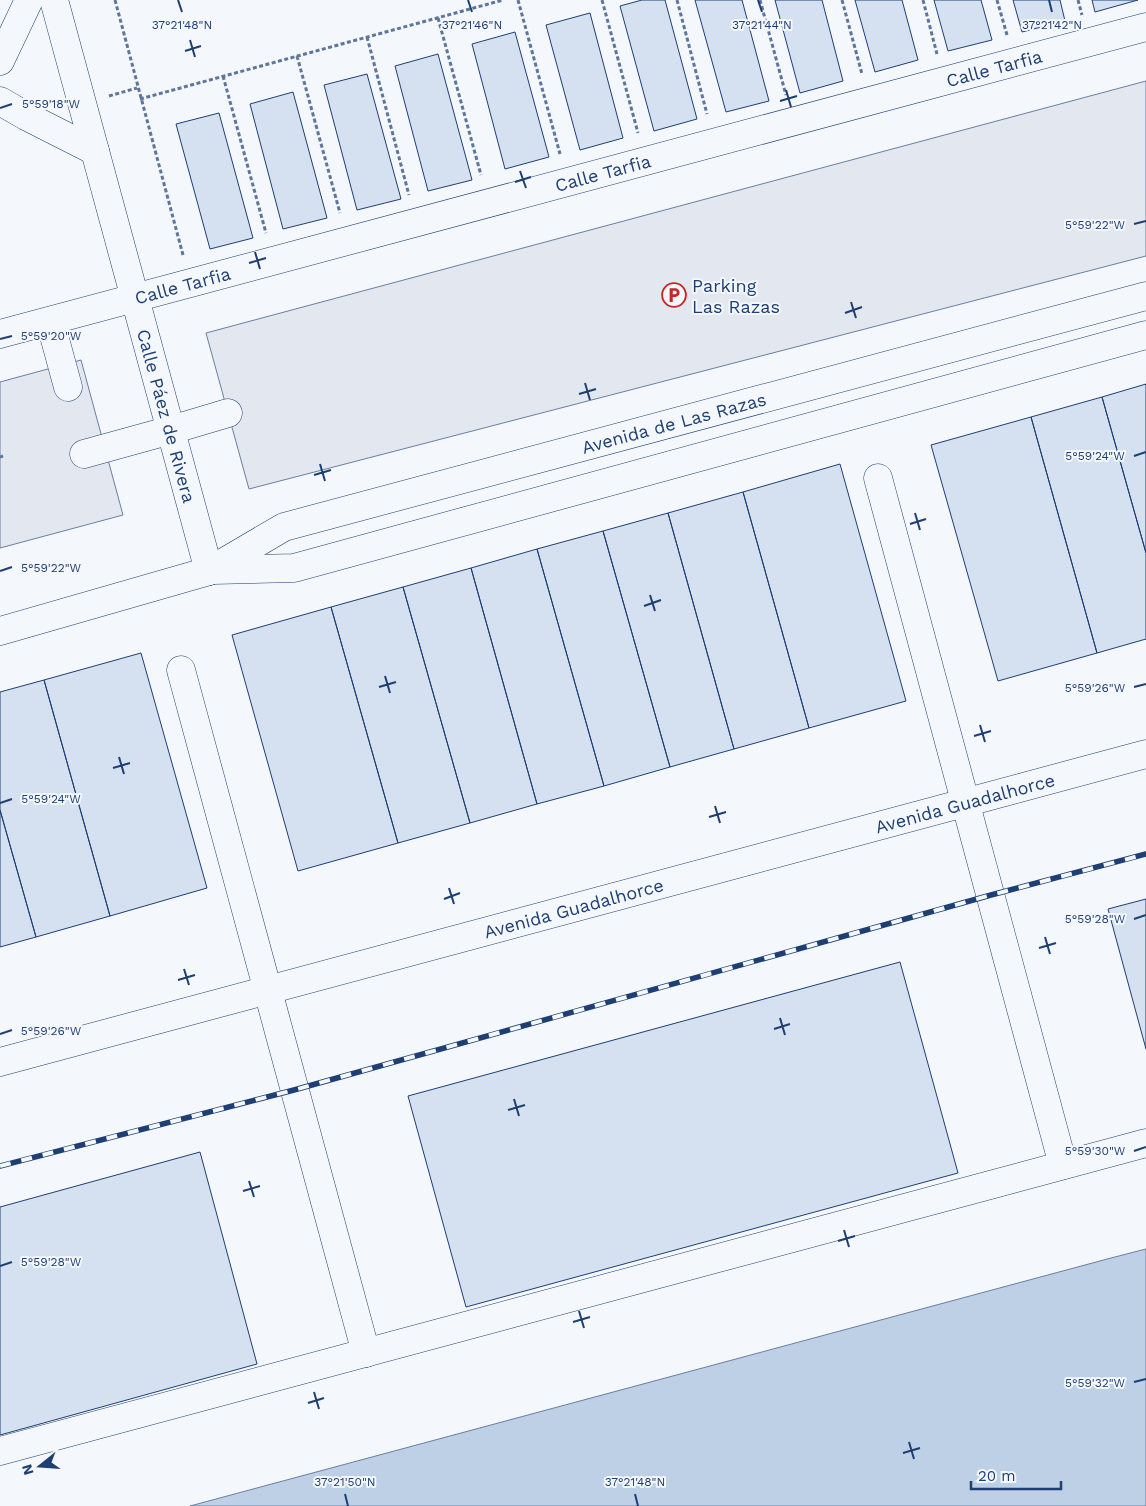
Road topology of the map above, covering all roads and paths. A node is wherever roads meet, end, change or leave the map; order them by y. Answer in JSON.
{"nodes":[{"id":1,"x":29,"y":0,"type":"edge"},
{"id":2,"x":54,"y":0,"type":"edge"},
{"id":3,"x":115,"y":0,"type":"edge"},
{"id":4,"x":503,"y":0,"type":"edge"},
{"id":5,"x":518,"y":0,"type":"edge"},
{"id":6,"x":602,"y":0,"type":"edge"},
{"id":7,"x":676,"y":0,"type":"edge"},
{"id":8,"x":760,"y":0,"type":"edge"},
{"id":9,"x":842,"y":0,"type":"edge"},
{"id":10,"x":922,"y":0,"type":"edge"},
{"id":11,"x":997,"y":0,"type":"edge"},
{"id":12,"x":1078,"y":0,"type":"edge"},
{"id":13,"x":438,"y":18,"type":"junction"},
{"id":14,"x":1084,"y":22,"type":"dead end"},
{"id":15,"x":1146,"y":27,"type":"edge"},
{"id":16,"x":367,"y":37,"type":"junction"},
{"id":17,"x":1009,"y":43,"type":"dead end"},
{"id":18,"x":297,"y":56,"type":"junction"},
{"id":19,"x":0,"y":60,"type":"edge"},
{"id":20,"x":939,"y":62,"type":"dead end"},
{"id":21,"x":224,"y":76,"type":"junction"},
{"id":22,"x":864,"y":82,"type":"dead end"},
{"id":23,"x":0,"y":101,"type":"edge"},
{"id":24,"x":788,"y":103,"type":"dead end"},
{"id":25,"x":708,"y":114,"type":"dead end"},
{"id":26,"x":638,"y":133,"type":"dead end"},
{"id":27,"x":95,"y":150,"type":"junction"},
{"id":28,"x":560,"y":154,"type":"dead end"},
{"id":29,"x":482,"y":176,"type":"dead end"},
{"id":30,"x":410,"y":196,"type":"dead end"},
{"id":31,"x":340,"y":214,"type":"dead end"},
{"id":32,"x":266,"y":234,"type":"dead end"},
{"id":33,"x":1146,"y":296,"type":"edge"},
{"id":34,"x":135,"y":298,"type":"junction"},
{"id":35,"x":50,"y":321,"type":"junction"},
{"id":36,"x":0,"y":334,"type":"edge"},
{"id":37,"x":1146,"y":335,"type":"edge"},
{"id":38,"x":68,"y":387,"type":"dead end"},
{"id":39,"x":228,"y":413,"type":"dead end"},
{"id":40,"x":171,"y":430,"type":"junction"},
{"id":41,"x":84,"y":454,"type":"dead end"},
{"id":42,"x":878,"y":478,"type":"dead end"},
{"id":43,"x":209,"y":571,"type":"junction"},
{"id":44,"x":0,"y":631,"type":"edge"},
{"id":45,"x":181,"y":670,"type":"dead end"},
{"id":46,"x":1146,"y":754,"type":"edge"},
{"id":47,"x":965,"y":803,"type":"junction"},
{"id":48,"x":267,"y":990,"type":"junction"},
{"id":49,"x":0,"y":1062,"type":"edge"},
{"id":50,"x":1146,"y":1143,"type":"edge"},
{"id":51,"x":1064,"y":1165,"type":"junction"},
{"id":52,"x":366,"y":1353,"type":"junction"},
{"id":53,"x":0,"y":1451,"type":"edge"}],
"edges":[{"from":1,"to":19,"type":"main road"},
{"from":2,"to":27,"type":"main road","name":"Calle Páez de Rivera"},
{"from":3,"to":21,"type":"path"},
{"from":4,"to":13,"type":"path"},
{"from":5,"to":28,"type":"path"},
{"from":6,"to":26,"type":"path"},
{"from":7,"to":25,"type":"path"},
{"from":8,"to":24,"type":"path"},
{"from":9,"to":22,"type":"path"},
{"from":10,"to":20,"type":"path"},
{"from":11,"to":17,"type":"path"},
{"from":12,"to":14,"type":"path"},
{"from":13,"to":16,"type":"path"},
{"from":13,"to":29,"type":"path"},
{"from":15,"to":34,"type":"main road","name":"Calle Tarfia"},
{"from":16,"to":18,"type":"path"},
{"from":16,"to":30,"type":"path"},
{"from":18,"to":21,"type":"path"},
{"from":18,"to":31,"type":"path"},
{"from":21,"to":32,"type":"path"},
{"from":23,"to":27,"type":"main road"},
{"from":27,"to":34,"type":"main road","name":"Calle Páez de Rivera"},
{"from":33,"to":43,"type":"main road","name":"Avenida de Las Razas"},
{"from":34,"to":35,"type":"main road","name":"Calle Tarfia"},
{"from":34,"to":40,"type":"main road","name":"Calle Páez de Rivera"},
{"from":35,"to":36,"type":"main road","name":"Calle Tarfia"},
{"from":35,"to":38,"type":"main road"},
{"from":37,"to":43,"type":"main road","name":"Avenida de Las Razas"},
{"from":39,"to":40,"type":"main road"},
{"from":40,"to":41,"type":"main road"},
{"from":40,"to":43,"type":"main road","name":"Calle Páez de Rivera"},
{"from":42,"to":47,"type":"main road"},
{"from":43,"to":44,"type":"main road","name":"Avenida de Las Razas"},
{"from":45,"to":48,"type":"main road"},
{"from":46,"to":47,"type":"main road","name":"Avenida Guadalhorce"},
{"from":47,"to":48,"type":"main road","name":"Avenida Guadalhorce"},
{"from":47,"to":51,"type":"main road"},
{"from":48,"to":49,"type":"main road","name":"Avenida Guadalhorce"},
{"from":48,"to":52,"type":"main road"},
{"from":50,"to":51,"type":"main road"},
{"from":51,"to":52,"type":"main road"},
{"from":52,"to":53,"type":"main road"}]}
